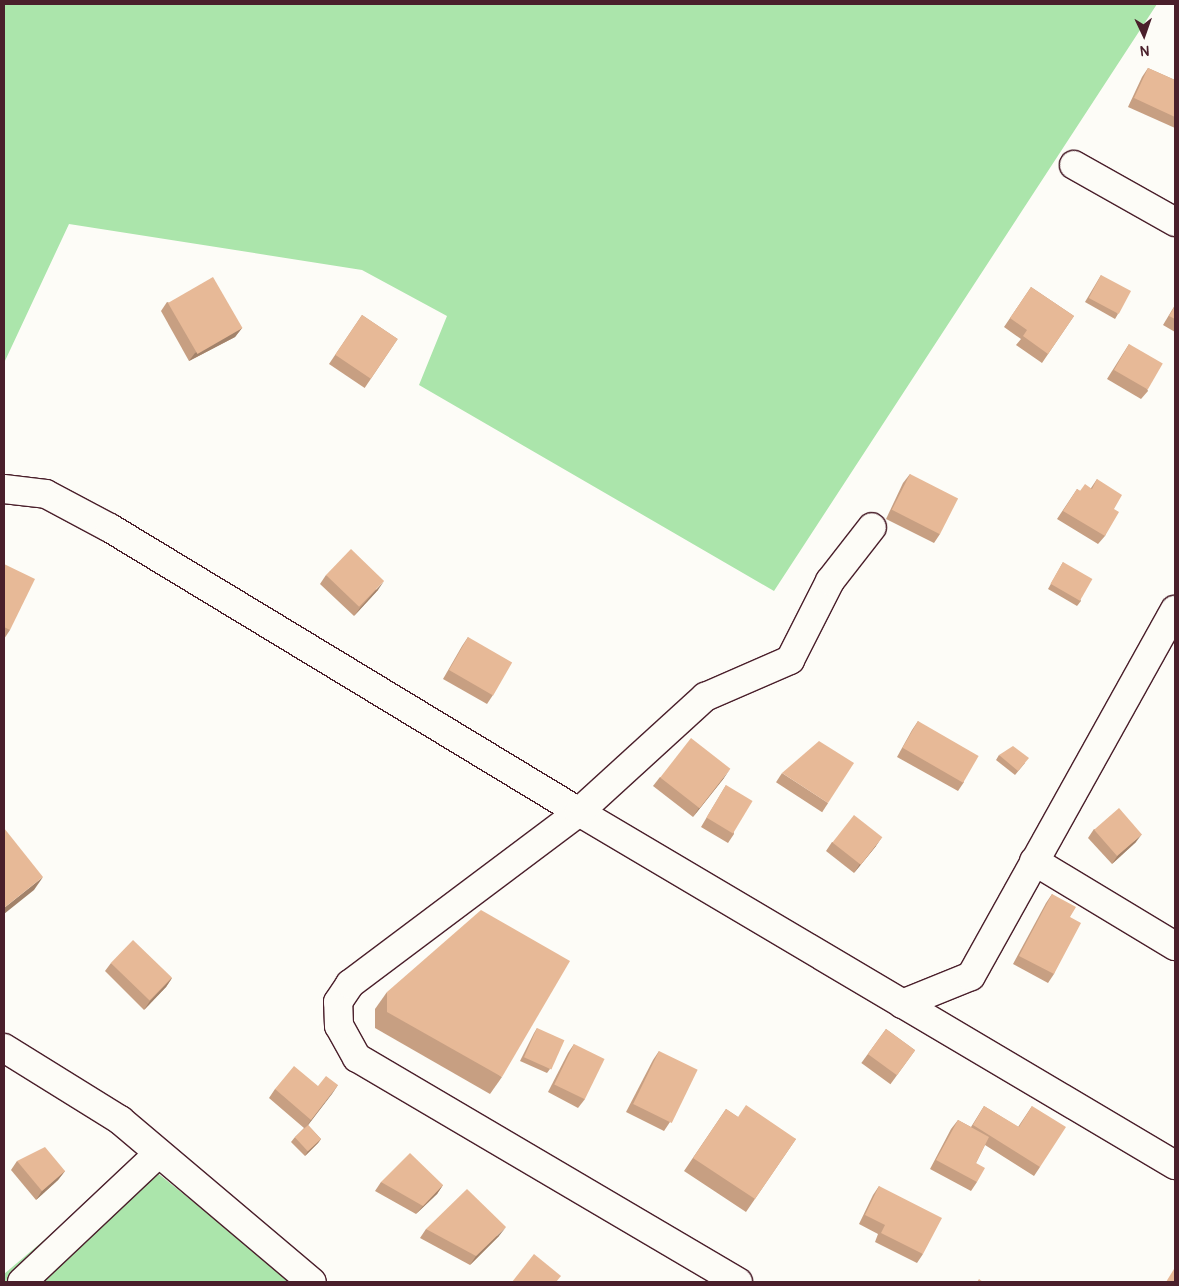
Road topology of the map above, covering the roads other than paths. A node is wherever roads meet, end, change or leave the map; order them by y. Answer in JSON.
{"nodes":[{"id":1,"x":1074,"y":165,"type":"dead end"},
{"id":2,"x":1175,"y":222,"type":"edge"},
{"id":3,"x":4,"y":489,"type":"edge"},
{"id":4,"x":872,"y":527,"type":"dead end"},
{"id":5,"x":1175,"y":610,"type":"edge"},
{"id":6,"x":579,"y":812,"type":"junction"},
{"id":7,"x":1034,"y":861,"type":"junction"},
{"id":8,"x":1175,"y":946,"type":"edge"},
{"id":9,"x":902,"y":1004,"type":"junction"},
{"id":10,"x":4,"y":1048,"type":"edge"},
{"id":11,"x":157,"y":1154,"type":"junction"},
{"id":12,"x":1175,"y":1165,"type":"edge"},
{"id":13,"x":22,"y":1282,"type":"edge"},
{"id":14,"x":312,"y":1282,"type":"edge"},
{"id":15,"x":738,"y":1282,"type":"edge"}],
"edges":[{"from":1,"to":2,"type":"street"},
{"from":3,"to":6,"type":"street"},
{"from":4,"to":6,"type":"street"},
{"from":5,"to":7,"type":"street"},
{"from":6,"to":9,"type":"street"},
{"from":6,"to":15,"type":"street"},
{"from":7,"to":8,"type":"street"},
{"from":7,"to":9,"type":"street"},
{"from":9,"to":12,"type":"street"},
{"from":10,"to":11,"type":"street"},
{"from":11,"to":13,"type":"street"},
{"from":11,"to":14,"type":"street"}]}
